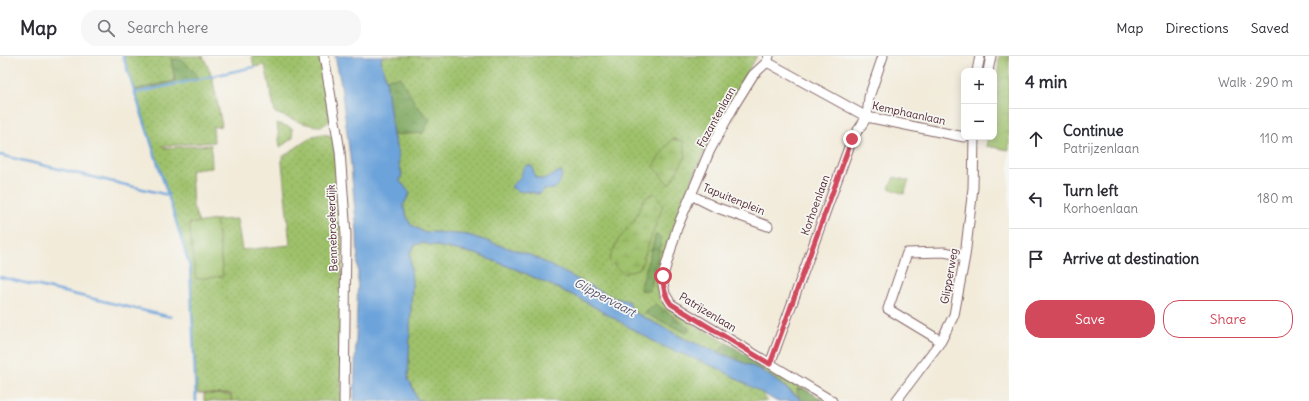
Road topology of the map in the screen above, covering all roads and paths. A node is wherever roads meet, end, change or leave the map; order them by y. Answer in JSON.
{"nodes":[{"id":1,"x":324,"y":56,"type":"edge"},
{"id":2,"x":884,"y":56,"type":"edge"},
{"id":3,"x":980,"y":56,"type":"edge"},
{"id":4,"x":991,"y":56,"type":"edge"},
{"id":5,"x":768,"y":59,"type":"edge"},
{"id":6,"x":977,"y":68,"type":"edge"},
{"id":7,"x":989,"y":68,"type":"edge"},
{"id":8,"x":867,"y":117,"type":"junction"},
{"id":9,"x":961,"y":135,"type":"edge"},
{"id":10,"x":969,"y":140,"type":"edge"},
{"id":11,"x":691,"y":195,"type":"junction"},
{"id":12,"x":768,"y":226,"type":"dead end"},
{"id":13,"x":965,"y":256,"type":"junction"},
{"id":14,"x":941,"y":341,"type":"junction"},
{"id":15,"x":770,"y":364,"type":"junction"},
{"id":16,"x":344,"y":401,"type":"edge"},
{"id":17,"x":832,"y":401,"type":"edge"},
{"id":18,"x":896,"y":401,"type":"edge"}],
"edges":[{"from":1,"to":16,"type":"street","name":"Bennebroekerdijk"},
{"from":2,"to":8,"type":"street","name":"Korhoenlaan"},
{"from":3,"to":6,"type":"street"},
{"from":4,"to":7,"type":"street"},
{"from":5,"to":8,"type":"street","name":"Kemphaanlaan"},
{"from":5,"to":11,"type":"street","name":"Fazantenlaan"},
{"from":8,"to":9,"type":"street","name":"Kemphaanlaan"},
{"from":8,"to":15,"type":"street","name":"Korhoenlaan"},
{"from":10,"to":13,"type":"street","name":"Glipperweg"},
{"from":11,"to":12,"type":"street","name":"Tapuitenplein"},
{"from":11,"to":15,"type":"street","name":"Patrijzenlaan"},
{"from":13,"to":14,"type":"street","name":"Glipperweg"},
{"from":13,"to":14,"type":"street"},
{"from":14,"to":18,"type":"street","name":"Glipperweg"},
{"from":15,"to":17,"type":"street","name":"Patrijzenlaan"}]}
